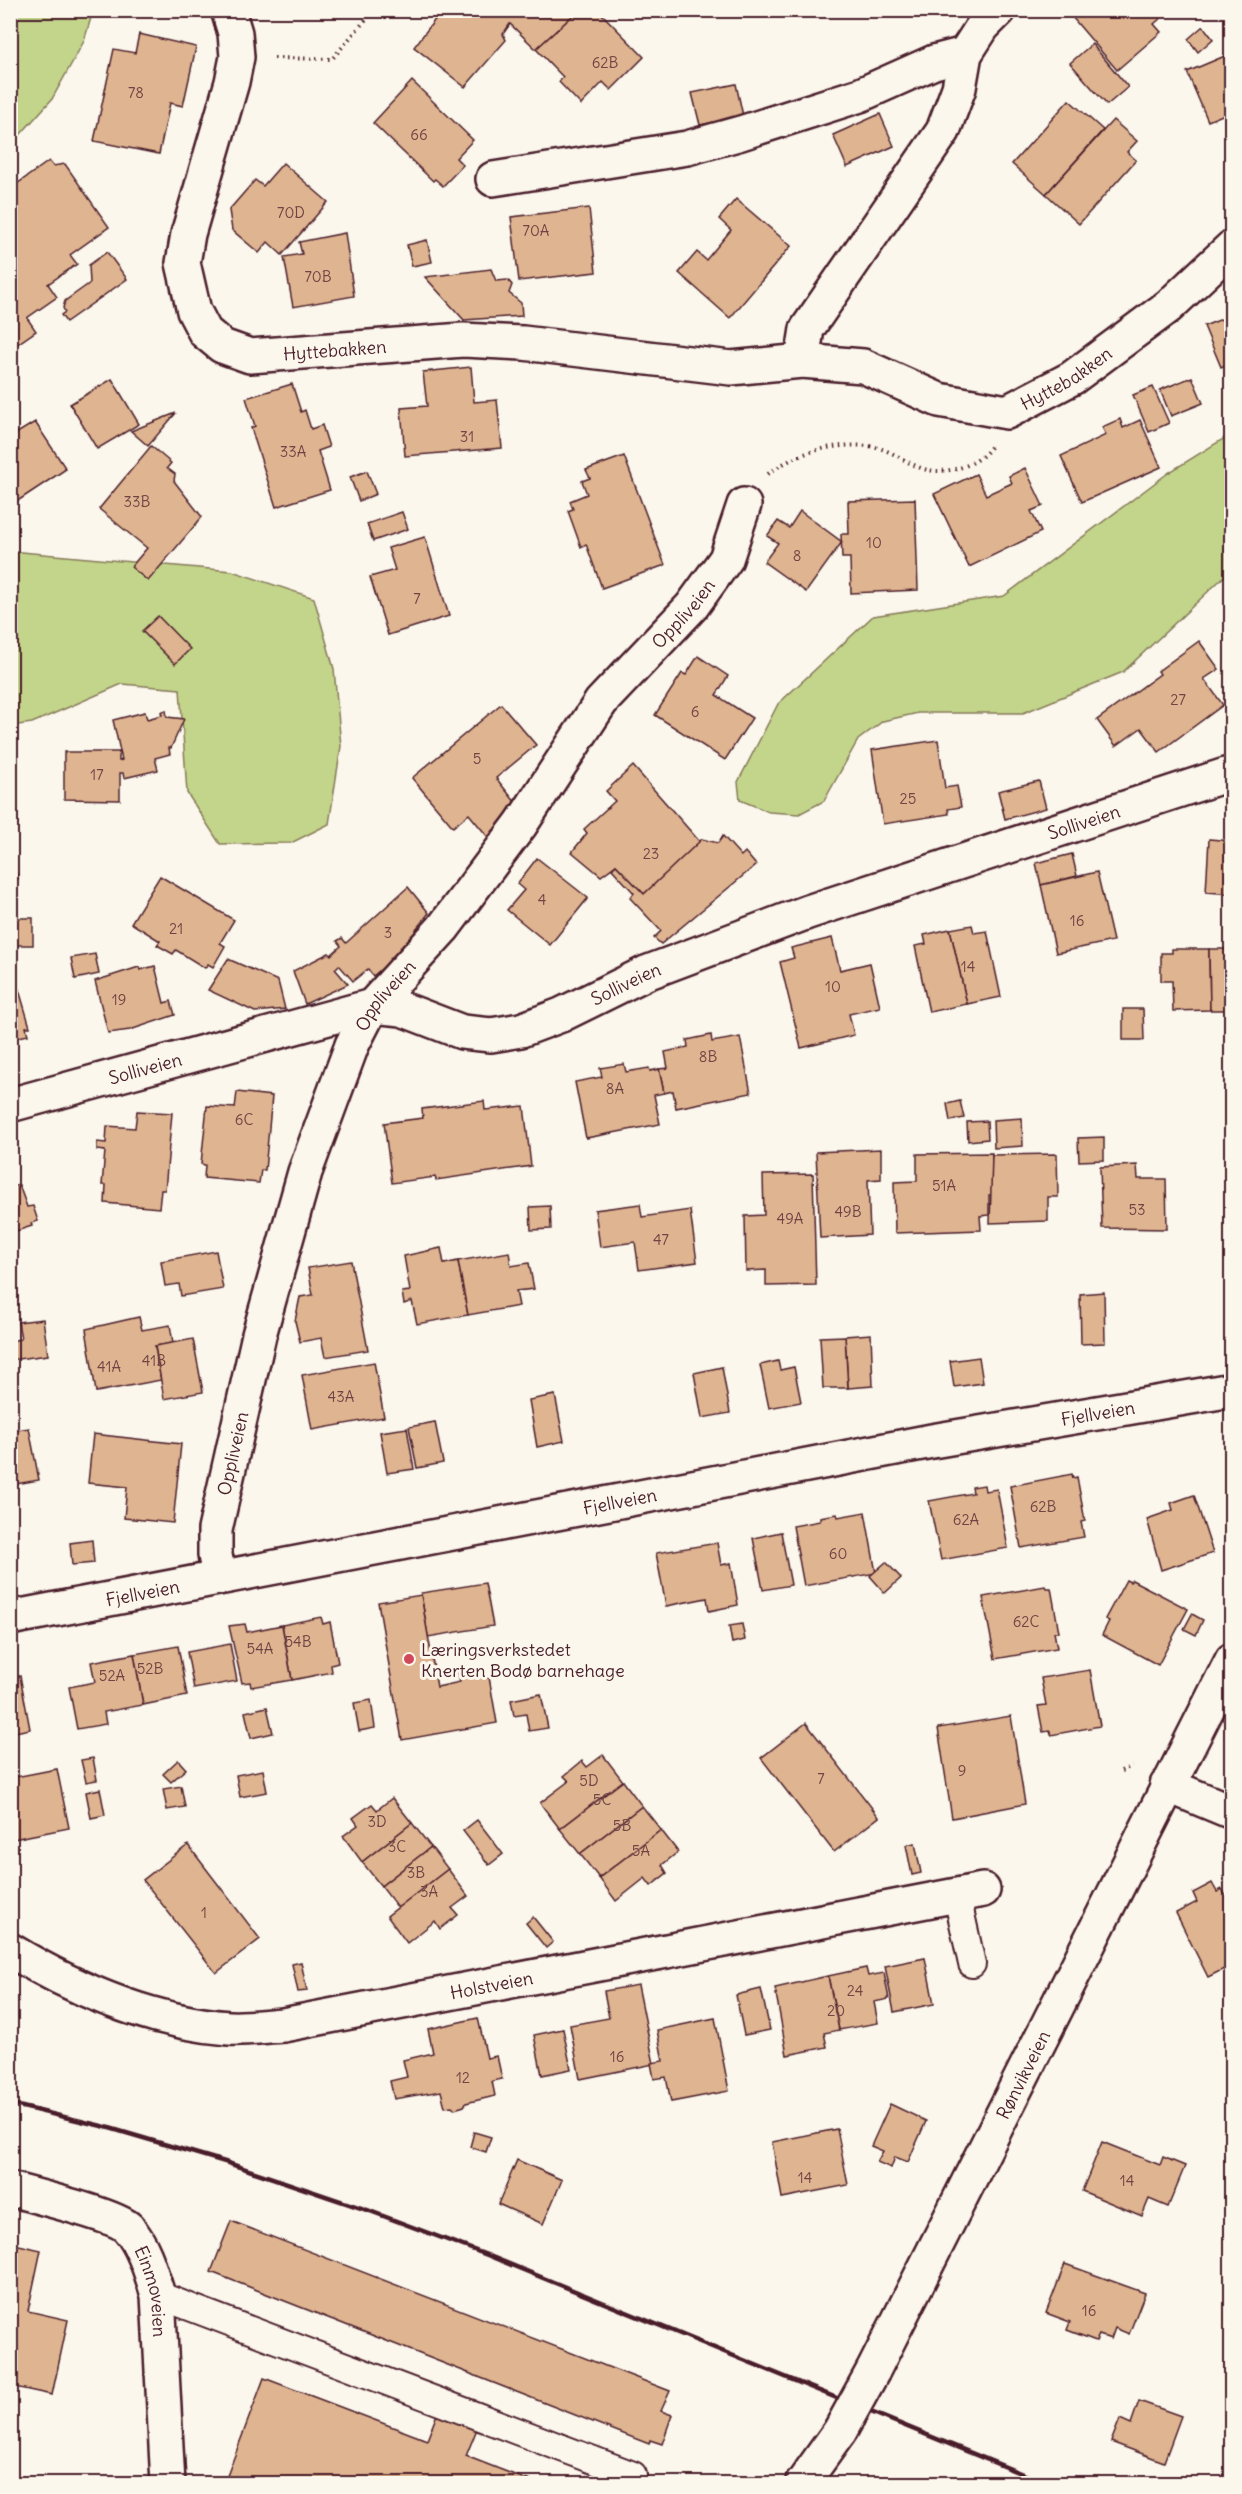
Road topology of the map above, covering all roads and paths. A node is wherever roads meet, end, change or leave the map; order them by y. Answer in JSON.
{"nodes":[{"id":1,"x":228,"y":10,"type":"edge"},
{"id":2,"x":374,"y":10,"type":"edge"},
{"id":3,"x":999,"y":10,"type":"edge"},
{"id":4,"x":965,"y":54,"type":"junction"},
{"id":5,"x":237,"y":57,"type":"junction"},
{"id":6,"x":493,"y":178,"type":"dead end"},
{"id":7,"x":1232,"y":247,"type":"edge"},
{"id":8,"x":802,"y":361,"type":"junction"},
{"id":9,"x":1007,"y":412,"type":"junction"},
{"id":10,"x":744,"y":505,"type":"joint"},
{"id":11,"x":1232,"y":773,"type":"edge"},
{"id":12,"x":372,"y":1006,"type":"junction"},
{"id":13,"x":10,"y":1105,"type":"edge"},
{"id":14,"x":1232,"y":1389,"type":"edge"},
{"id":15,"x":219,"y":1577,"type":"junction"},
{"id":16,"x":10,"y":1618,"type":"edge"},
{"id":17,"x":1232,"y":1660,"type":"edge"},
{"id":18,"x":1167,"y":1785,"type":"junction"},
{"id":19,"x":1232,"y":1812,"type":"edge"},
{"id":20,"x":970,"y":1893,"type":"joint"},
{"id":21,"x":10,"y":1950,"type":"edge"},
{"id":22,"x":972,"y":1964,"type":"dead end"},
{"id":23,"x":10,"y":2189,"type":"edge"},
{"id":24,"x":158,"y":2295,"type":"junction"},
{"id":25,"x":633,"y":2475,"type":"dead end"},
{"id":26,"x":168,"y":2484,"type":"edge"},
{"id":27,"x":802,"y":2484,"type":"edge"}],
"edges":[{"from":1,"to":5,"type":"street","name":"Hyttebakken"},
{"from":2,"to":5,"type":"path"},
{"from":3,"to":4,"type":"street"},
{"from":4,"to":6,"type":"street"},
{"from":4,"to":8,"type":"street"},
{"from":5,"to":8,"type":"street","name":"Hyttebakken"},
{"from":7,"to":9,"type":"street","name":"Hyttebakken"},
{"from":8,"to":9,"type":"street","name":"Hyttebakken"},
{"from":9,"to":10,"type":"path"},
{"from":10,"to":12,"type":"street","name":"Oppliveien"},
{"from":11,"to":12,"type":"street","name":"Solliveien"},
{"from":12,"to":13,"type":"street","name":"Solliveien"},
{"from":12,"to":15,"type":"street","name":"Oppliveien"},
{"from":14,"to":15,"type":"street","name":"Fjellveien"},
{"from":15,"to":16,"type":"street","name":"Fjellveien"},
{"from":17,"to":18,"type":"street","name":"Rønvikveien"},
{"from":18,"to":19,"type":"street"},
{"from":18,"to":27,"type":"street","name":"Rønvikveien","bridge":true},
{"from":20,"to":21,"type":"street","name":"Holstveien"},
{"from":20,"to":22,"type":"lane"},
{"from":23,"to":24,"type":"street","name":"Einmoveien"},
{"from":24,"to":25,"type":"lane"},
{"from":24,"to":26,"type":"street","name":"Einmoveien"}]}
